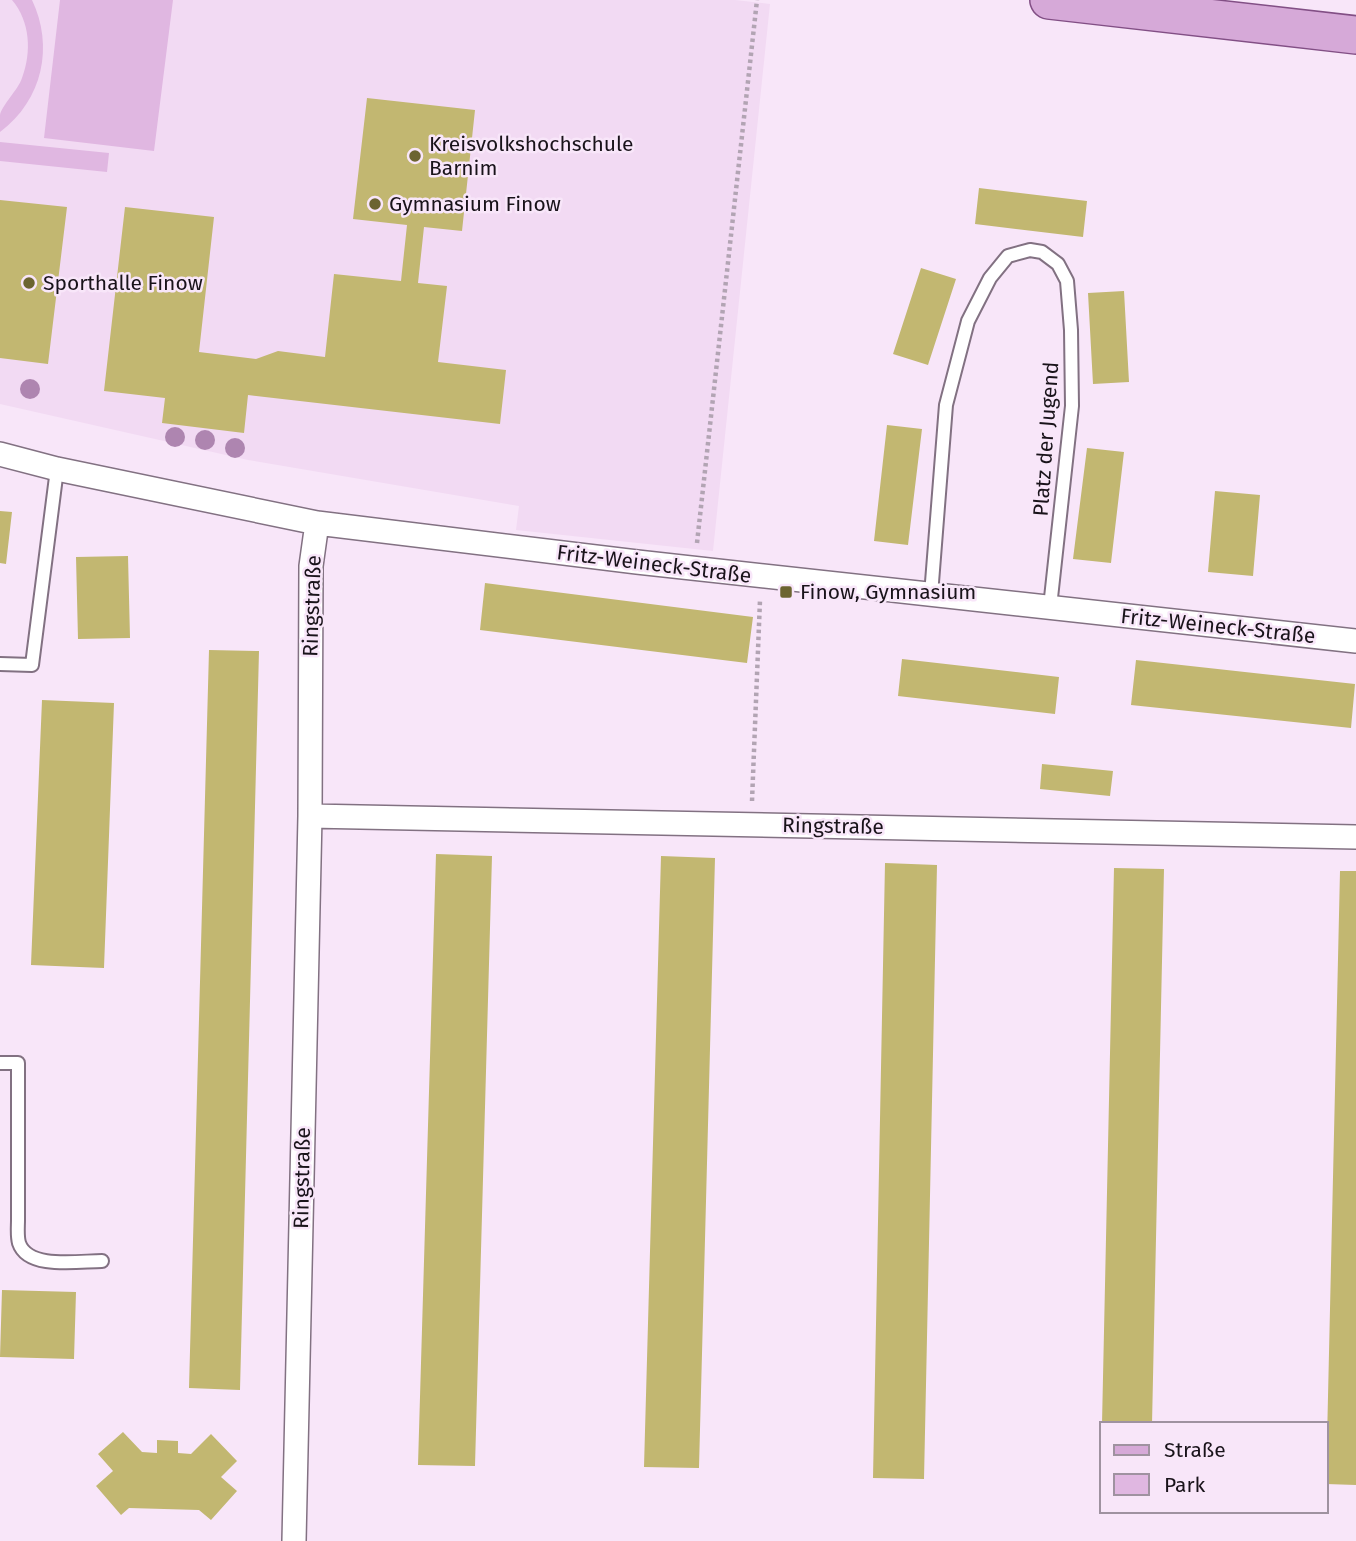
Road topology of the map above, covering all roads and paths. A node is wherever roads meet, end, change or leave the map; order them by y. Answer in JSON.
{"nodes":[{"id":1,"x":757,"y":0,"type":"edge"},
{"id":2,"x":1049,"y":0,"type":"edge"},
{"id":3,"x":1356,"y":34,"type":"edge"},
{"id":4,"x":0,"y":454,"type":"edge"},
{"id":5,"x":57,"y":469,"type":"junction"},
{"id":6,"x":317,"y":523,"type":"junction"},
{"id":7,"x":694,"y":569,"type":"junction"},
{"id":8,"x":760,"y":592,"type":"dead end"},
{"id":9,"x":932,"y":594,"type":"junction"},
{"id":10,"x":1050,"y":607,"type":"junction"},
{"id":11,"x":1356,"y":641,"type":"edge"},
{"id":12,"x":0,"y":664,"type":"edge"},
{"id":13,"x":751,"y":810,"type":"dead end"},
{"id":14,"x":310,"y":816,"type":"junction"},
{"id":15,"x":1356,"y":836,"type":"edge"},
{"id":16,"x":0,"y":1063,"type":"edge"},
{"id":17,"x":102,"y":1261,"type":"dead end"},
{"id":18,"x":294,"y":1541,"type":"edge"}],
"edges":[{"from":1,"to":7,"type":"path"},
{"from":2,"to":3,"type":"main road"},
{"from":4,"to":5,"type":"street","name":"Fritz-Weineck-Straße"},
{"from":5,"to":6,"type":"street","name":"Fritz-Weineck-Straße"},
{"from":5,"to":12,"type":"lane"},
{"from":6,"to":7,"type":"street","name":"Fritz-Weineck-Straße"},
{"from":6,"to":14,"type":"street","name":"Ringstraße"},
{"from":7,"to":9,"type":"street","name":"Fritz-Weineck-Straße"},
{"from":8,"to":13,"type":"path"},
{"from":9,"to":10,"type":"street","name":"Fritz-Weineck-Straße"},
{"from":9,"to":10,"type":"lane","name":"Platz der Jugend"},
{"from":10,"to":11,"type":"street","name":"Fritz-Weineck-Straße"},
{"from":14,"to":15,"type":"street","name":"Ringstraße"},
{"from":14,"to":18,"type":"street","name":"Ringstraße"},
{"from":16,"to":17,"type":"lane"}]}
